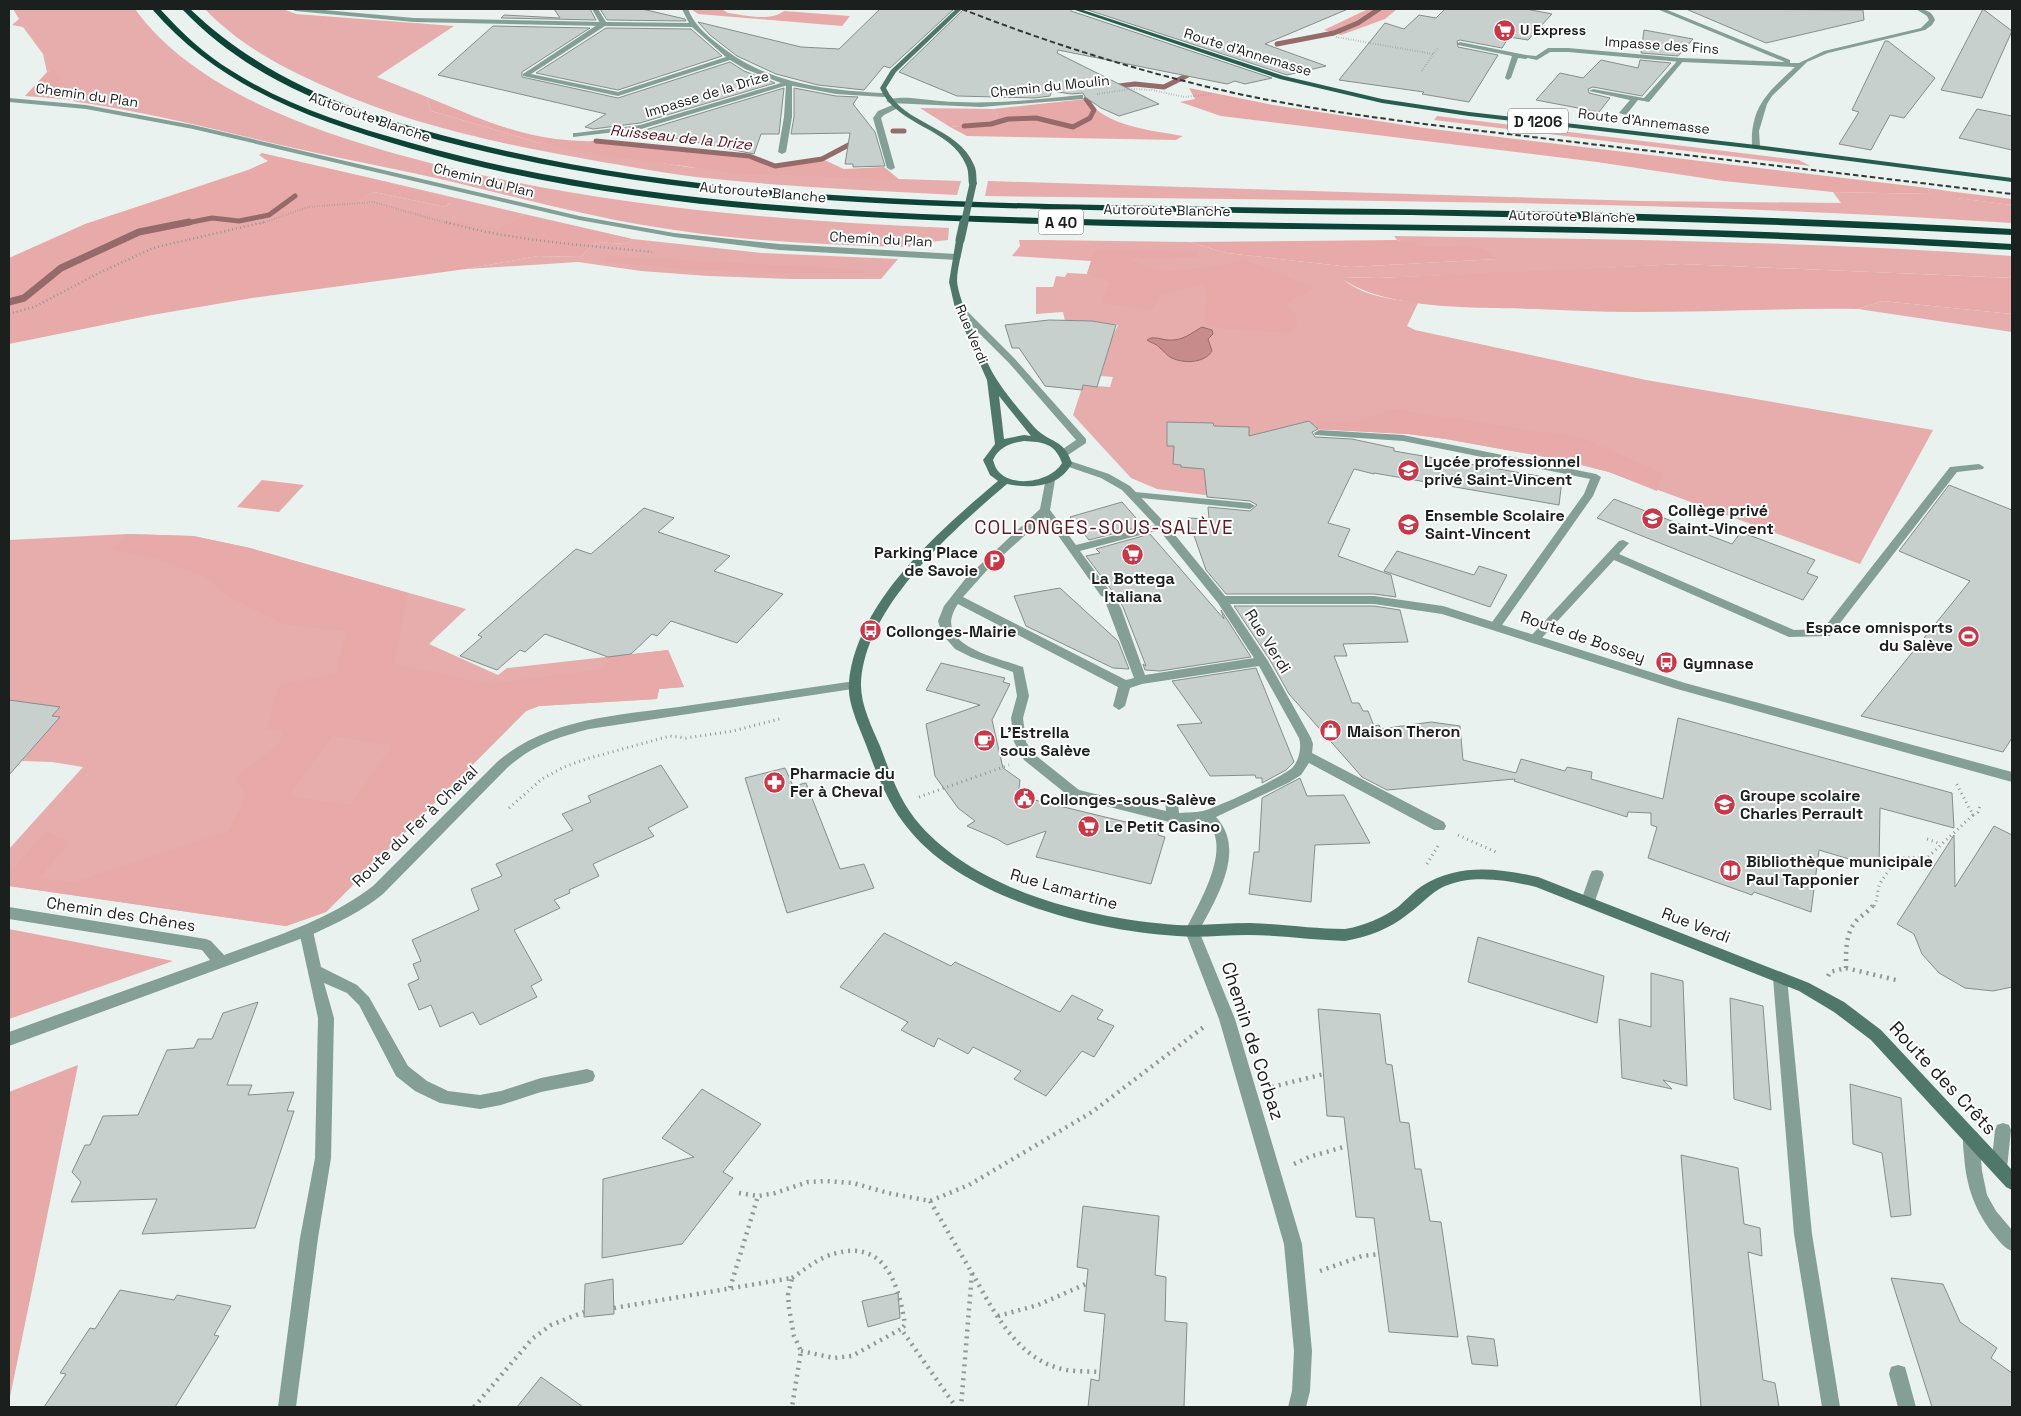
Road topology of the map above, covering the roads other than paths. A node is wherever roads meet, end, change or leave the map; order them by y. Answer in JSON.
{"nodes":[{"id":1,"x":156,"y":9,"type":"edge"},
{"id":2,"x":186,"y":9,"type":"edge"},
{"id":3,"x":294,"y":9,"type":"edge"},
{"id":4,"x":595,"y":9,"type":"edge"},
{"id":5,"x":685,"y":9,"type":"edge"},
{"id":6,"x":959,"y":9,"type":"edge"},
{"id":7,"x":1075,"y":9,"type":"edge"},
{"id":8,"x":1660,"y":9,"type":"edge"},
{"id":9,"x":1919,"y":9,"type":"edge"},
{"id":10,"x":604,"y":24,"type":"junction"},
{"id":11,"x":694,"y":25,"type":"junction"},
{"id":12,"x":1460,"y":44,"type":"dead end"},
{"id":13,"x":1516,"y":55,"type":"junction"},
{"id":14,"x":729,"y":58,"type":"junction"},
{"id":15,"x":1681,"y":60,"type":"junction"},
{"id":16,"x":1800,"y":65,"type":"junction"},
{"id":17,"x":1508,"y":78,"type":"dead end"},
{"id":18,"x":787,"y":84,"type":"junction"},
{"id":19,"x":1593,"y":90,"type":"dead end"},
{"id":20,"x":1080,"y":97,"type":"road end"},
{"id":21,"x":1635,"y":99,"type":"junction"},
{"id":22,"x":9,"y":100,"type":"edge"},
{"id":23,"x":890,"y":101,"type":"junction"},
{"id":24,"x":1623,"y":114,"type":"dead end"},
{"id":25,"x":576,"y":135,"type":"dead end"},
{"id":26,"x":1756,"y":147,"type":"junction"},
{"id":27,"x":782,"y":152,"type":"dead end"},
{"id":28,"x":891,"y":168,"type":"dead end"},
{"id":29,"x":2012,"y":180,"type":"edge"},
{"id":30,"x":2012,"y":232,"type":"edge"},
{"id":31,"x":2012,"y":247,"type":"edge"},
{"id":32,"x":957,"y":257,"type":"junction"},
{"id":33,"x":959,"y":308,"type":"junction"},
{"id":34,"x":992,"y":380,"type":"junction"},
{"id":35,"x":1319,"y":433,"type":"dead end"},
{"id":36,"x":1041,"y":440,"type":"junction"},
{"id":37,"x":1000,"y":444,"type":"junction"},
{"id":38,"x":1066,"y":458,"type":"junction"},
{"id":39,"x":1979,"y":467,"type":"dead end"},
{"id":40,"x":1006,"y":480,"type":"junction"},
{"id":41,"x":1050,"y":480,"type":"junction"},
{"id":42,"x":1135,"y":495,"type":"junction"},
{"id":43,"x":1250,"y":506,"type":"dead end"},
{"id":44,"x":1045,"y":510,"type":"junction"},
{"id":45,"x":1162,"y":526,"type":"junction"},
{"id":46,"x":1623,"y":543,"type":"dead end"},
{"id":47,"x":1074,"y":548,"type":"junction"},
{"id":48,"x":1613,"y":555,"type":"junction"},
{"id":49,"x":956,"y":598,"type":"junction"},
{"id":50,"x":1222,"y":600,"type":"junction"},
{"id":51,"x":1496,"y":625,"type":"junction"},
{"id":52,"x":1535,"y":638,"type":"junction"},
{"id":53,"x":1262,"y":661,"type":"junction"},
{"id":54,"x":1141,"y":680,"type":"junction"},
{"id":55,"x":1125,"y":685,"type":"junction"},
{"id":56,"x":854,"y":686,"type":"junction"},
{"id":57,"x":1119,"y":706,"type":"dead end"},
{"id":58,"x":1305,"y":755,"type":"junction"},
{"id":59,"x":2012,"y":777,"type":"edge"},
{"id":60,"x":1172,"y":798,"type":"dead end"},
{"id":61,"x":1207,"y":816,"type":"junction"},
{"id":62,"x":1173,"y":818,"type":"junction"},
{"id":63,"x":1439,"y":826,"type":"dead end"},
{"id":64,"x":1597,"y":875,"type":"dead end"},
{"id":65,"x":1538,"y":882,"type":"joint"},
{"id":66,"x":1588,"y":901,"type":"junction"},
{"id":67,"x":9,"y":913,"type":"edge"},
{"id":68,"x":306,"y":931,"type":"junction"},
{"id":69,"x":1192,"y":931,"type":"junction"},
{"id":70,"x":221,"y":962,"type":"junction"},
{"id":71,"x":314,"y":971,"type":"junction"},
{"id":72,"x":1780,"y":978,"type":"junction"},
{"id":73,"x":1839,"y":1008,"type":"joint"},
{"id":74,"x":9,"y":1039,"type":"edge"},
{"id":75,"x":587,"y":1076,"type":"dead end"},
{"id":76,"x":2003,"y":1130,"type":"dead end"},
{"id":77,"x":1971,"y":1137,"type":"junction"},
{"id":78,"x":1999,"y":1168,"type":"junction"},
{"id":79,"x":2012,"y":1182,"type":"edge"},
{"id":80,"x":2012,"y":1243,"type":"edge"},
{"id":81,"x":1898,"y":1374,"type":"dead end"},
{"id":82,"x":287,"y":1407,"type":"edge"},
{"id":83,"x":1297,"y":1407,"type":"edge"},
{"id":84,"x":1831,"y":1407,"type":"edge"},
{"id":85,"x":1907,"y":1407,"type":"edge"}],
"edges":[{"from":1,"to":31,"type":"highway","name":"Autoroute Blanche","number":"A 40"},
{"from":2,"to":30,"type":"highway","name":"Autoroute Blanche","number":"A 40"},
{"from":3,"to":10,"type":"street"},
{"from":4,"to":10,"type":"street"},
{"from":5,"to":11,"type":"street"},
{"from":6,"to":23,"type":"street"},
{"from":7,"to":26,"type":"main road","name":"Route d'Annemasse","number":"D 1206"},
{"from":8,"to":16,"type":"street"},
{"from":9,"to":16,"type":"street"},
{"from":10,"to":11,"type":"street"},
{"from":10,"to":14,"type":"street"},
{"from":11,"to":14,"type":"street"},
{"from":12,"to":13,"type":"street"},
{"from":13,"to":15,"type":"street","name":"Impasse des Fins"},
{"from":13,"to":17,"type":"street"},
{"from":14,"to":18,"type":"street"},
{"from":15,"to":16,"type":"street","name":"Impasse des Fins"},
{"from":15,"to":21,"type":"street"},
{"from":16,"to":26,"type":"street"},
{"from":18,"to":23,"type":"street","name":"Chemin du Moulin"},
{"from":18,"to":25,"type":"street","name":"Impasse de la Drize"},
{"from":18,"to":27,"type":"street"},
{"from":19,"to":21,"type":"street"},
{"from":20,"to":23,"type":"street","name":"Chemin du Moulin"},
{"from":21,"to":24,"type":"street"},
{"from":22,"to":32,"type":"street","name":"Chemin du Plan"},
{"from":23,"to":28,"type":"street"},
{"from":23,"to":32,"type":"street","name":"Rue Verdi","bridge":true},
{"from":26,"to":29,"type":"main road","name":"Route d'Annemasse","number":"D 1206"},
{"from":32,"to":33,"type":"street","name":"Rue Verdi"},
{"from":33,"to":34,"type":"street","name":"Rue Verdi"},
{"from":33,"to":38,"type":"street"},
{"from":34,"to":36,"type":"street","name":"Rue Verdi"},
{"from":34,"to":37,"type":"street","name":"Rue Verdi"},
{"from":35,"to":51,"type":"street"},
{"from":36,"to":37,"type":"street"},
{"from":36,"to":38,"type":"street"},
{"from":37,"to":40,"type":"street"},
{"from":38,"to":41,"type":"street"},
{"from":38,"to":42,"type":"street","name":"Rue Verdi"},
{"from":39,"to":48,"type":"street"},
{"from":40,"to":41,"type":"street"},
{"from":40,"to":56,"type":"street","name":"Rue Lamartine"},
{"from":41,"to":44,"type":"street"},
{"from":42,"to":43,"type":"street"},
{"from":42,"to":45,"type":"street","name":"Rue Verdi"},
{"from":44,"to":47,"type":"street"},
{"from":44,"to":49,"type":"street"},
{"from":45,"to":47,"type":"street"},
{"from":45,"to":50,"type":"street","name":"Rue Verdi"},
{"from":46,"to":48,"type":"street"},
{"from":47,"to":54,"type":"street"},
{"from":48,"to":52,"type":"street"},
{"from":49,"to":55,"type":"street"},
{"from":49,"to":62,"type":"street"},
{"from":50,"to":51,"type":"street","name":"Route de Bossey"},
{"from":50,"to":53,"type":"street","name":"Rue Verdi"},
{"from":51,"to":52,"type":"street","name":"Route de Bossey"},
{"from":52,"to":59,"type":"street","name":"Route de Bossey"},
{"from":53,"to":54,"type":"street"},
{"from":53,"to":58,"type":"street","name":"Rue Verdi"},
{"from":54,"to":55,"type":"street"},
{"from":55,"to":57,"type":"street"},
{"from":56,"to":68,"type":"street","name":"Route du Fer à Cheval"},
{"from":56,"to":69,"type":"street","name":"Rue Lamartine"},
{"from":58,"to":61,"type":"street"},
{"from":58,"to":63,"type":"street"},
{"from":60,"to":62,"type":"street"},
{"from":61,"to":62,"type":"street"},
{"from":61,"to":69,"type":"street"},
{"from":64,"to":66,"type":"street"},
{"from":65,"to":66,"type":"street","name":"Rue Verdi"},
{"from":65,"to":69,"type":"street","name":"Rue Lamartine"},
{"from":66,"to":72,"type":"street","name":"Rue Verdi"},
{"from":67,"to":70,"type":"street","name":"Chemin des Chênes"},
{"from":68,"to":70,"type":"street","name":"Route du Fer à Cheval"},
{"from":68,"to":71,"type":"street"},
{"from":69,"to":83,"type":"street","name":"Chemin de Corbaz"},
{"from":70,"to":74,"type":"street","name":"Route du Fer à Cheval"},
{"from":71,"to":75,"type":"street"},
{"from":71,"to":82,"type":"street"},
{"from":72,"to":73,"type":"street","name":"Rue Verdi"},
{"from":72,"to":84,"type":"street"},
{"from":73,"to":77,"type":"street","name":"Route des Crêts"},
{"from":76,"to":78,"type":"street"},
{"from":77,"to":78,"type":"street","name":"Route des Crêts"},
{"from":77,"to":80,"type":"street"},
{"from":78,"to":79,"type":"street","name":"Route des Crêts"},
{"from":81,"to":85,"type":"street"}]}
